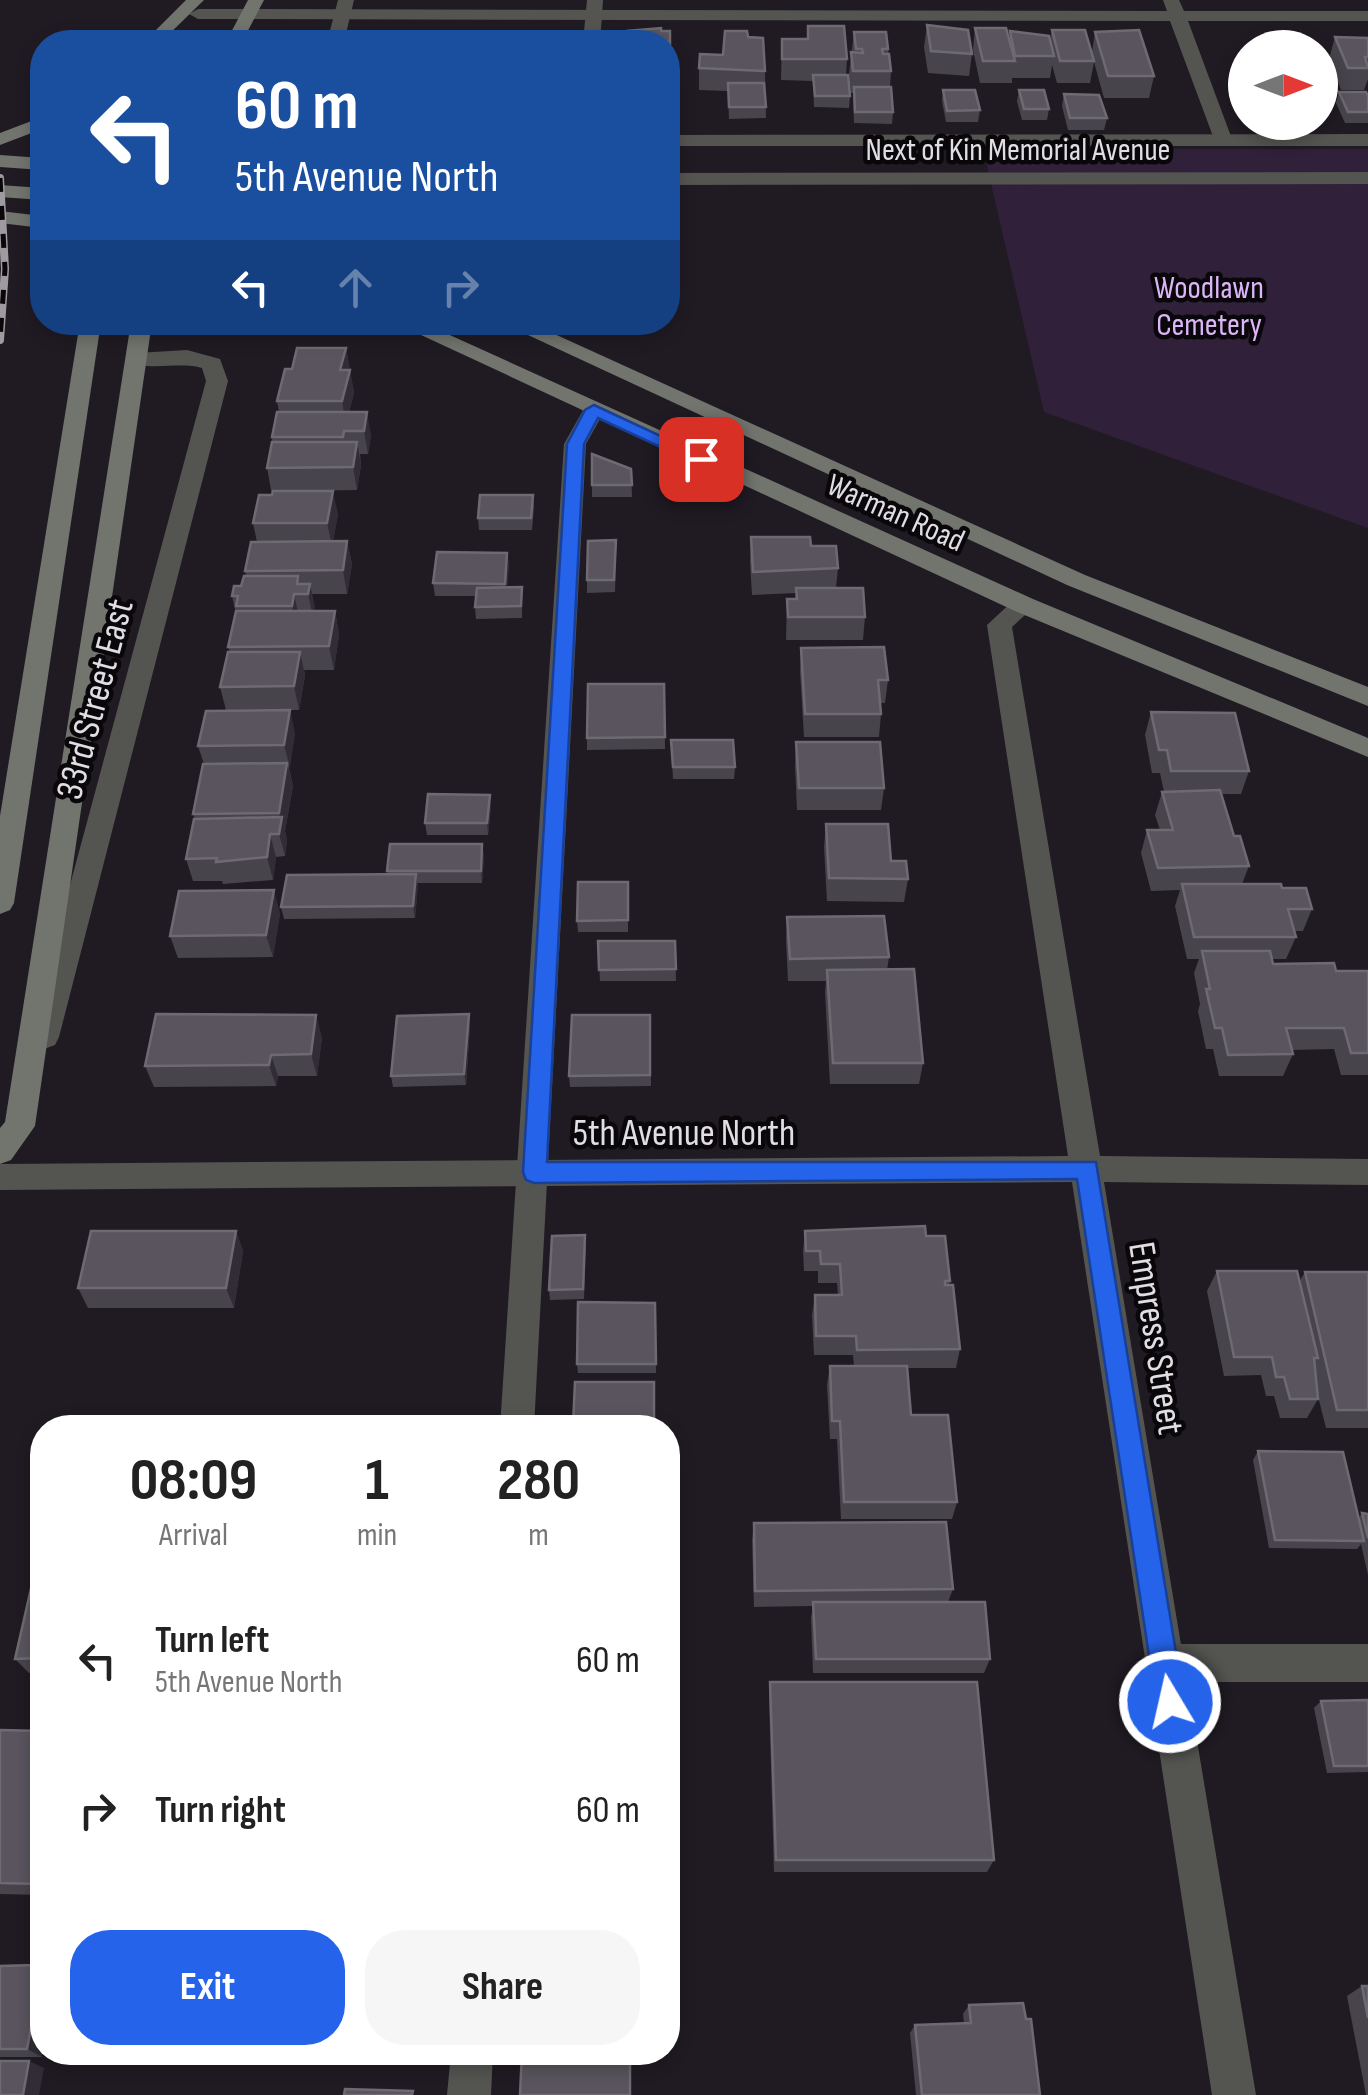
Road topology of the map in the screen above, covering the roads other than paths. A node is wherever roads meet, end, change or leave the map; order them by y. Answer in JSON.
{"nodes":[{"id":1,"x":200,"y":5,"type":"edge"},
{"id":2,"x":252,"y":8,"type":"edge"},
{"id":3,"x":594,"y":8,"type":"edge"},
{"id":4,"x":1173,"y":8,"type":"edge"},
{"id":5,"x":343,"y":9,"type":"edge"},
{"id":6,"x":1368,"y":16,"type":"edge"},
{"id":7,"x":168,"y":30,"type":"edge"},
{"id":8,"x":188,"y":30,"type":"edge"},
{"id":9,"x":30,"y":128,"type":"edge"},
{"id":10,"x":0,"y":139,"type":"edge"},
{"id":11,"x":1223,"y":139,"type":"junction"},
{"id":12,"x":1368,"y":140,"type":"edge"},
{"id":13,"x":680,"y":141,"type":"edge"},
{"id":14,"x":0,"y":161,"type":"edge"},
{"id":15,"x":30,"y":163,"type":"edge"},
{"id":16,"x":1368,"y":178,"type":"edge"},
{"id":17,"x":680,"y":179,"type":"edge"},
{"id":18,"x":0,"y":191,"type":"edge"},
{"id":19,"x":30,"y":193,"type":"edge"},
{"id":20,"x":0,"y":217,"type":"edge"},
{"id":21,"x":30,"y":221,"type":"edge"},
{"id":22,"x":89,"y":335,"type":"edge"},
{"id":23,"x":431,"y":335,"type":"edge"},
{"id":24,"x":539,"y":335,"type":"edge"},
{"id":25,"x":139,"y":340,"type":"edge"},
{"id":26,"x":594,"y":410,"type":"junction"},
{"id":27,"x":1024,"y":605,"type":"junction"},
{"id":28,"x":1368,"y":697,"type":"edge"},
{"id":29,"x":1368,"y":748,"type":"edge"},
{"id":30,"x":0,"y":904,"type":"edge"},
{"id":31,"x":20,"y":1126,"type":"junction"},
{"id":32,"x":0,"y":1151,"type":"edge"},
{"id":33,"x":1087,"y":1169,"type":"junction"},
{"id":34,"x":534,"y":1172,"type":"junction"},
{"id":35,"x":1368,"y":1172,"type":"edge"},
{"id":36,"x":0,"y":1177,"type":"edge"},
{"id":37,"x":517,"y":1415,"type":"edge"},
{"id":38,"x":1164,"y":1663,"type":"junction"},
{"id":39,"x":1368,"y":1663,"type":"edge"},
{"id":40,"x":471,"y":2065,"type":"edge"},
{"id":41,"x":470,"y":2095,"type":"edge"},
{"id":42,"x":1234,"y":2095,"type":"edge"}],
"edges":[{"from":1,"to":2,"type":"street"},
{"from":1,"to":7,"type":"main road"},
{"from":1,"to":8,"type":"main road"},
{"from":2,"to":5,"type":"street"},
{"from":3,"to":4,"type":"street"},
{"from":3,"to":5,"type":"street"},
{"from":4,"to":6,"type":"street"},
{"from":4,"to":11,"type":"street"},
{"from":9,"to":10,"type":"main road"},
{"from":11,"to":12,"type":"street"},
{"from":11,"to":13,"type":"street"},
{"from":14,"to":15,"type":"main road"},
{"from":16,"to":17,"type":"street","name":"Next of Kin Memorial Avenue"},
{"from":18,"to":19,"type":"main road"},
{"from":20,"to":21,"type":"main road"},
{"from":22,"to":30,"type":"main road","name":"33rd Street East"},
{"from":23,"to":26,"type":"main road","name":"Warman Road"},
{"from":24,"to":28,"type":"main road","name":"Warman Road"},
{"from":25,"to":31,"type":"main road","name":"33rd Street East"},
{"from":25,"to":31,"type":"street","name":"33rd Street East"},
{"from":26,"to":27,"type":"main road","name":"Warman Road"},
{"from":26,"to":34,"type":"street"},
{"from":27,"to":29,"type":"main road","name":"Warman Road"},
{"from":27,"to":33,"type":"street","name":"Empress Street"},
{"from":31,"to":32,"type":"main road","name":"33rd Street East"},
{"from":33,"to":34,"type":"street","name":"5th Avenue North"},
{"from":33,"to":35,"type":"street","name":"5th Avenue North"},
{"from":33,"to":38,"type":"street","name":"Empress Street"},
{"from":34,"to":36,"type":"street","name":"5th Avenue North"},
{"from":34,"to":37,"type":"street"},
{"from":38,"to":39,"type":"street"},
{"from":38,"to":42,"type":"street","name":"Empress Street"},
{"from":40,"to":41,"type":"street"}]}
